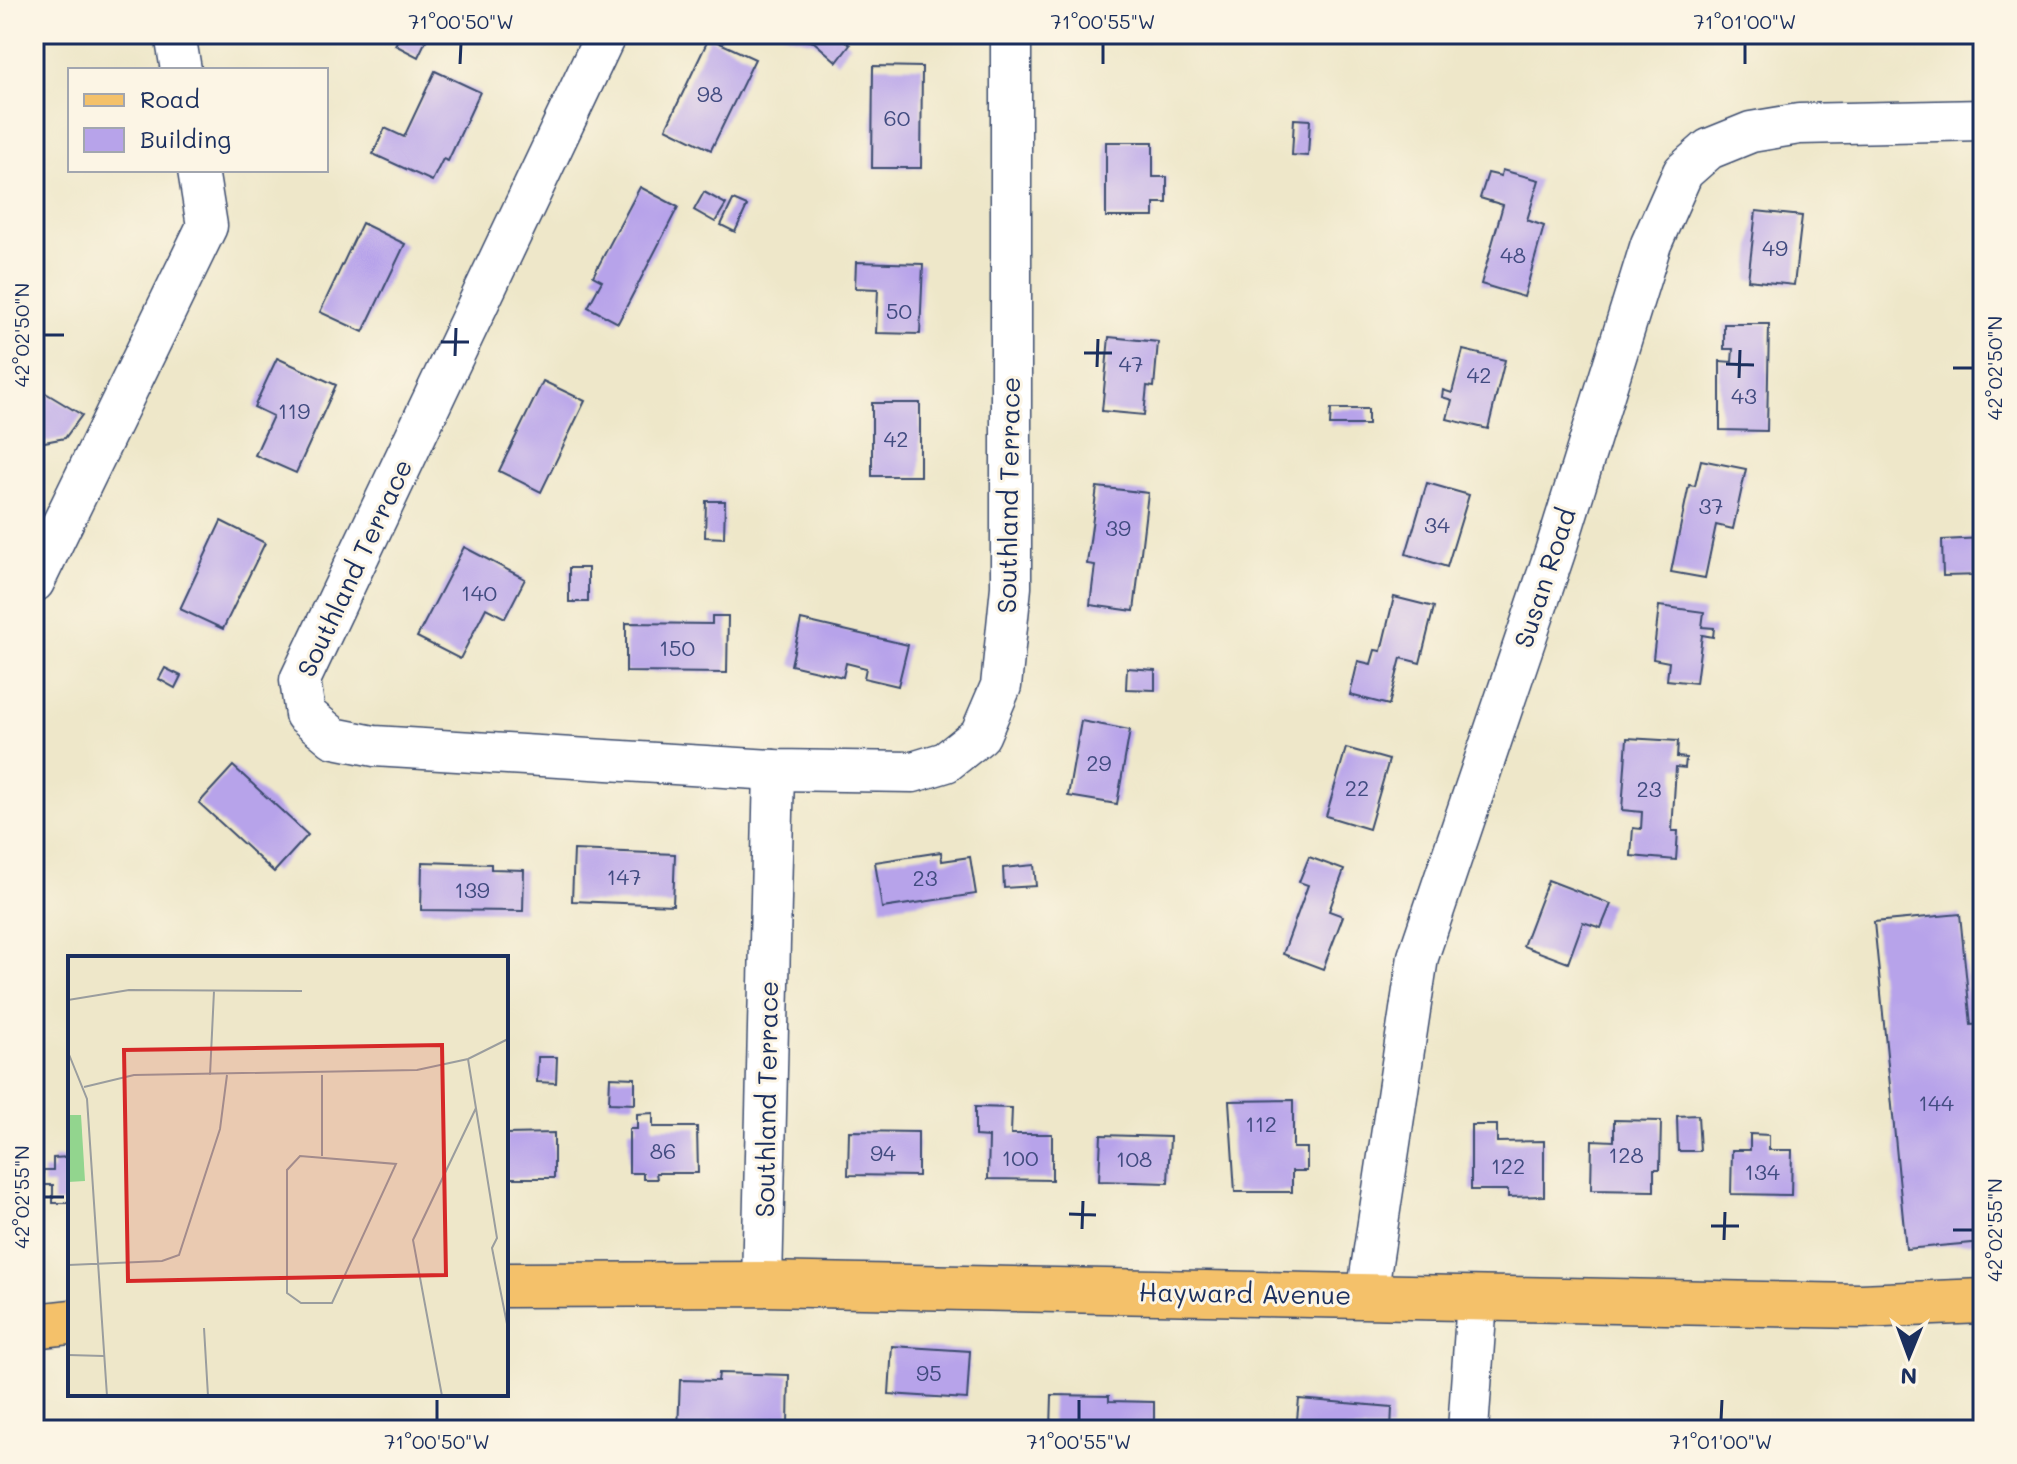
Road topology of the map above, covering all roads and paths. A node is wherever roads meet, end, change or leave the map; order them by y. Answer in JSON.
{"nodes":[{"id":1,"x":175,"y":34,"type":"edge"},
{"id":2,"x":606,"y":34,"type":"edge"},
{"id":3,"x":1011,"y":34,"type":"edge"},
{"id":4,"x":181,"y":68,"type":"edge"},
{"id":5,"x":1983,"y":120,"type":"edge"},
{"id":6,"x":198,"y":172,"type":"edge"},
{"id":7,"x":34,"y":582,"type":"edge"},
{"id":8,"x":774,"y":770,"type":"junction"},
{"id":9,"x":762,"y":1284,"type":"junction"},
{"id":10,"x":508,"y":1285,"type":"edge"},
{"id":11,"x":1367,"y":1296,"type":"junction"},
{"id":12,"x":1477,"y":1300,"type":"junction"},
{"id":13,"x":1983,"y":1301,"type":"edge"},
{"id":14,"x":68,"y":1322,"type":"edge"},
{"id":15,"x":34,"y":1326,"type":"edge"},
{"id":16,"x":1468,"y":1430,"type":"edge"}],
"edges":[{"from":1,"to":4,"type":"street"},
{"from":2,"to":8,"type":"street","name":"Southland Terrace"},
{"from":3,"to":8,"type":"street","name":"Southland Terrace"},
{"from":5,"to":11,"type":"street","name":"Susan Road"},
{"from":6,"to":7,"type":"street"},
{"from":8,"to":9,"type":"street","name":"Southland Terrace"},
{"from":9,"to":10,"type":"main road","name":"Hayward Avenue"},
{"from":9,"to":11,"type":"main road","name":"Hayward Avenue"},
{"from":11,"to":12,"type":"main road","name":"Hayward Avenue"},
{"from":12,"to":13,"type":"main road","name":"Hayward Avenue"},
{"from":12,"to":16,"type":"street"},
{"from":14,"to":15,"type":"main road"}]}
